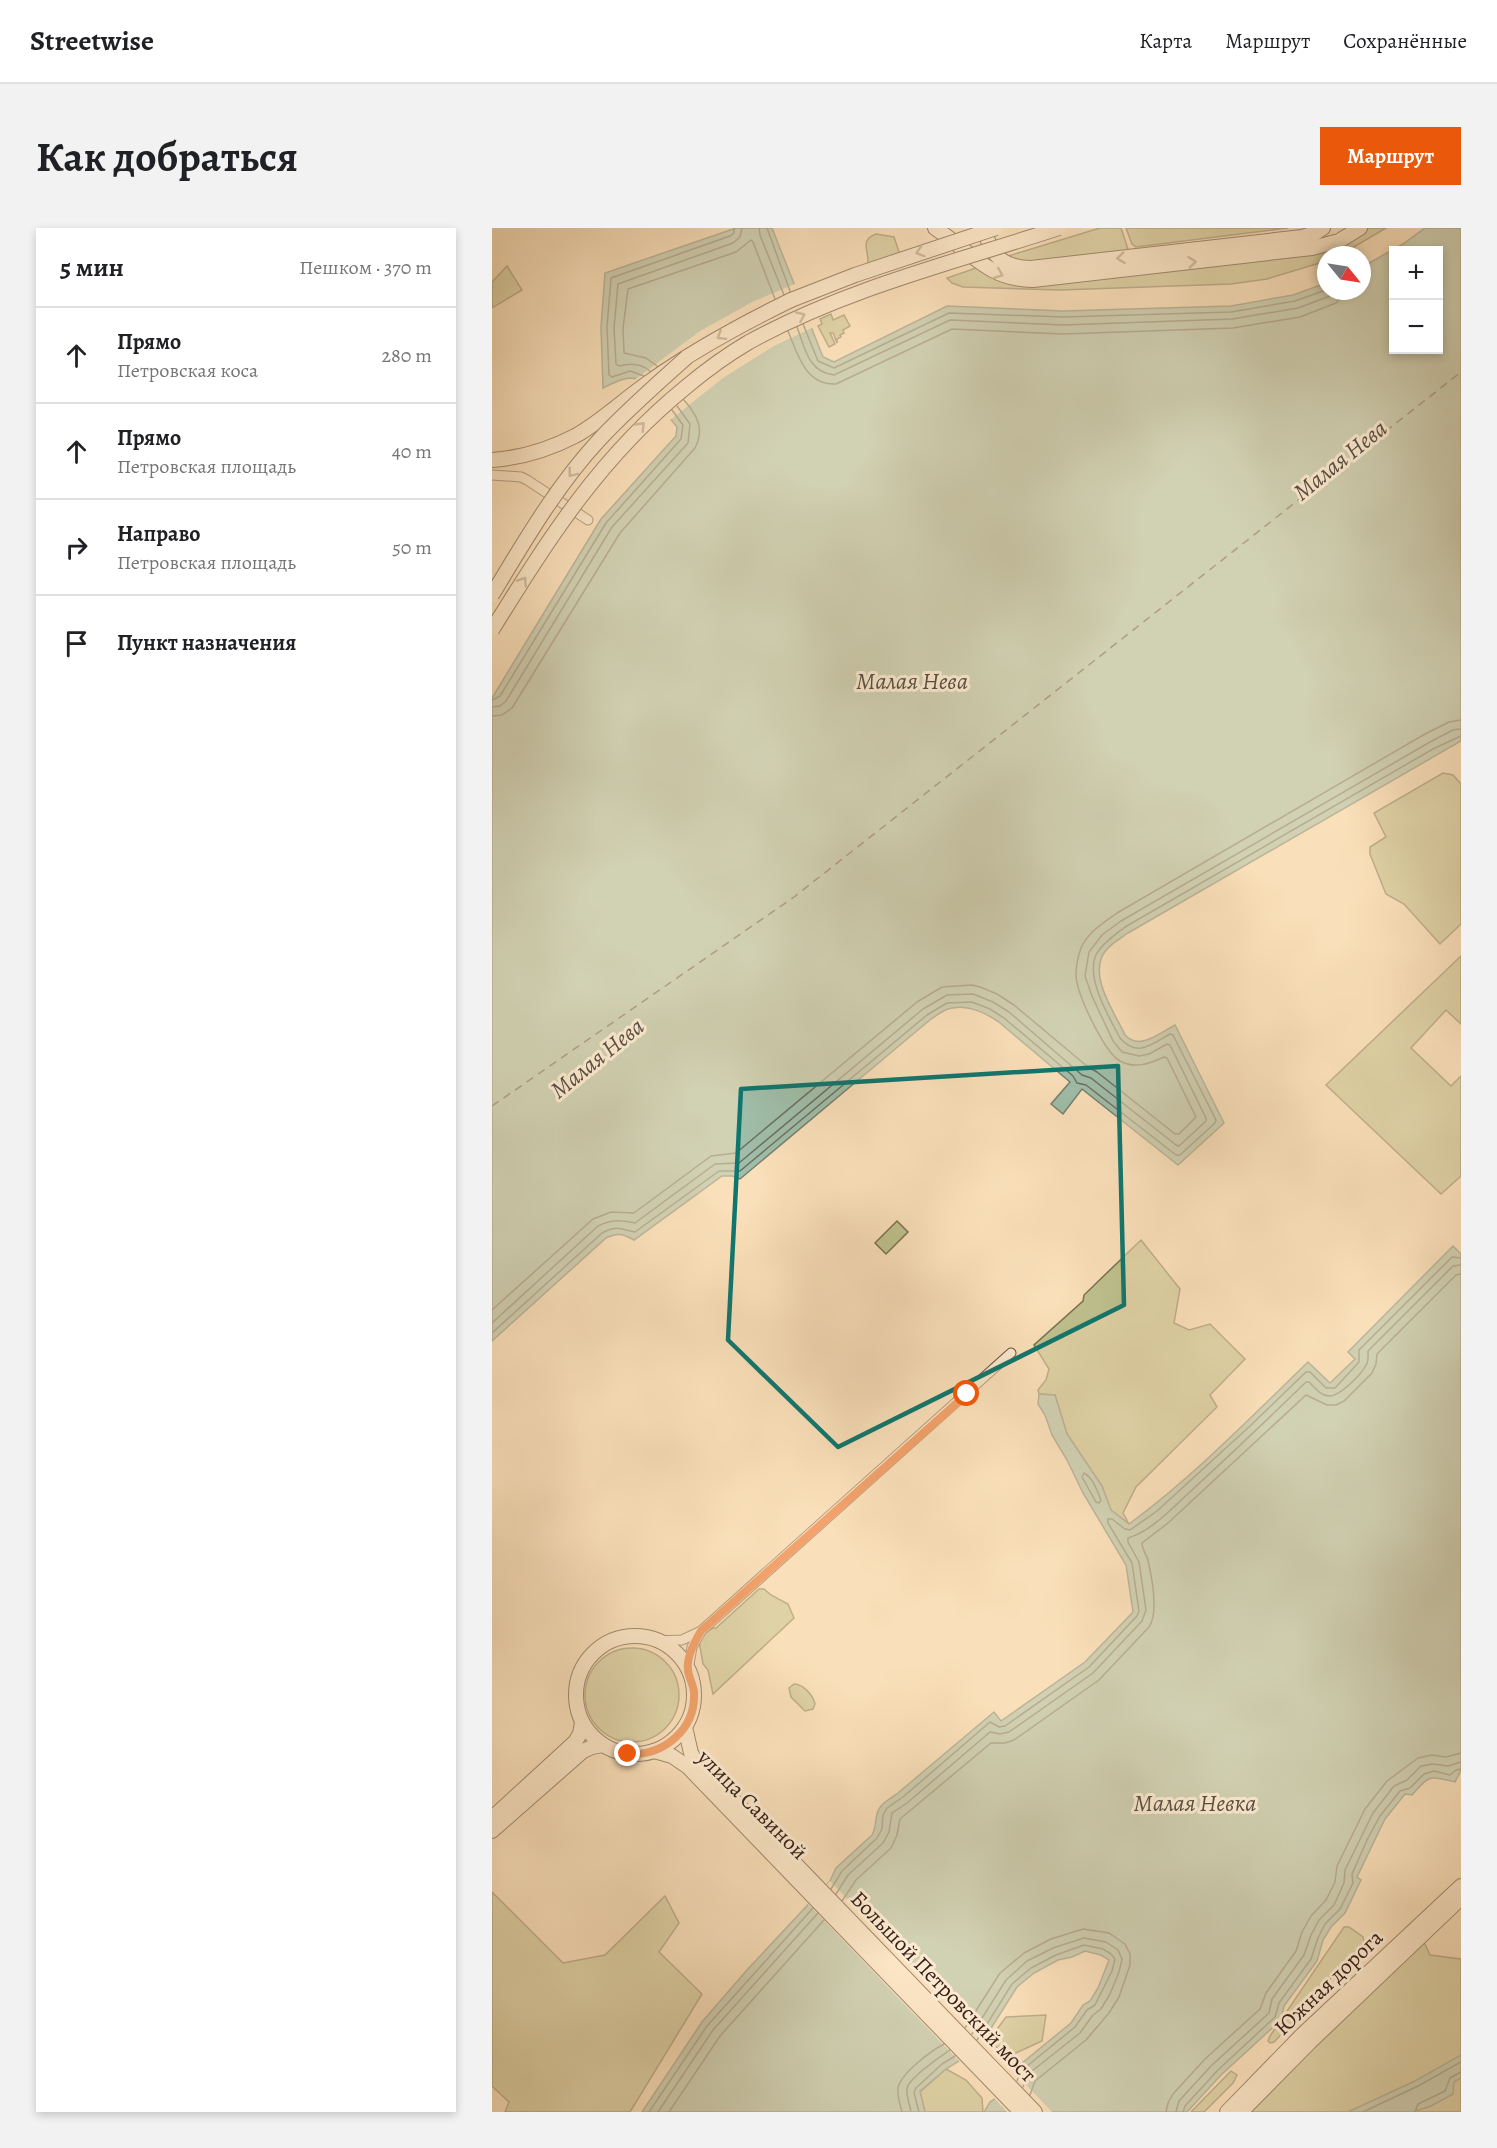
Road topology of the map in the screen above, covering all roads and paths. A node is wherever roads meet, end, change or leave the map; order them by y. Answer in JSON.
{"nodes":[{"id":1,"x":935,"y":228,"type":"edge"},
{"id":2,"x":984,"y":228,"type":"edge"},
{"id":3,"x":996,"y":228,"type":"edge"},
{"id":4,"x":1059,"y":228,"type":"edge"},
{"id":5,"x":1323,"y":228,"type":"edge"},
{"id":6,"x":1360,"y":228,"type":"edge"},
{"id":7,"x":687,"y":357,"type":"junction"},
{"id":8,"x":492,"y":460,"type":"edge"},
{"id":9,"x":492,"y":475,"type":"edge"},
{"id":10,"x":588,"y":520,"type":"dead end"},
{"id":11,"x":492,"y":595,"type":"edge"},
{"id":12,"x":492,"y":630,"type":"edge"},
{"id":13,"x":1011,"y":1353,"type":"dead end"},
{"id":14,"x":701,"y":1631,"type":"junction"},
{"id":15,"x":658,"y":1641,"type":"junction"},
{"id":16,"x":688,"y":1670,"type":"junction"},
{"id":17,"x":582,"y":1722,"type":"junction"},
{"id":18,"x":685,"y":1727,"type":"junction"},
{"id":19,"x":603,"y":1745,"type":"junction"},
{"id":20,"x":654,"y":1751,"type":"junction"},
{"id":21,"x":492,"y":1818,"type":"edge"},
{"id":22,"x":492,"y":1831,"type":"edge"},
{"id":23,"x":1461,"y":1886,"type":"edge"},
{"id":24,"x":818,"y":1893,"type":"junction"},
{"id":25,"x":1461,"y":1898,"type":"edge"},
{"id":26,"x":1021,"y":2112,"type":"edge"},
{"id":27,"x":1035,"y":2112,"type":"edge"},
{"id":28,"x":1227,"y":2112,"type":"edge"},
{"id":29,"x":1241,"y":2112,"type":"edge"}],
"edges":[{"from":1,"to":6,"type":"main road","one_way":true},
{"from":5,"to":2,"type":"main road","one_way":true},
{"from":3,"to":7,"type":"main road","one_way":true,"bridge":true},
{"from":12,"to":4,"type":"main road","one_way":true,"bridge":true},
{"from":7,"to":8,"type":"main road","bridge":true},
{"from":7,"to":11,"type":"main road","one_way":true,"bridge":true},
{"from":9,"to":10,"type":"street"},
{"from":13,"to":14,"type":"street"},
{"from":14,"to":15,"type":"street"},
{"from":14,"to":16,"type":"street"},
{"from":15,"to":16,"type":"main road"},
{"from":15,"to":17,"type":"main road"},
{"from":16,"to":18,"type":"main road"},
{"from":17,"to":19,"type":"main road"},
{"from":17,"to":21,"type":"main road"},
{"from":18,"to":20,"type":"main road"},
{"from":18,"to":24,"type":"main road","name":"улица Савиной"},
{"from":19,"to":20,"type":"main road"},
{"from":19,"to":22,"type":"main road"},
{"from":20,"to":24,"type":"main road","name":"улица Савиной"},
{"from":23,"to":28,"type":"main road","name":"Южная дорога"},
{"from":24,"to":26,"type":"main road","name":"Большой Петровский мост"},
{"from":24,"to":27,"type":"main road","name":"Большой Петровский мост"},
{"from":25,"to":29,"type":"main road","name":"Южная дорога"}]}
